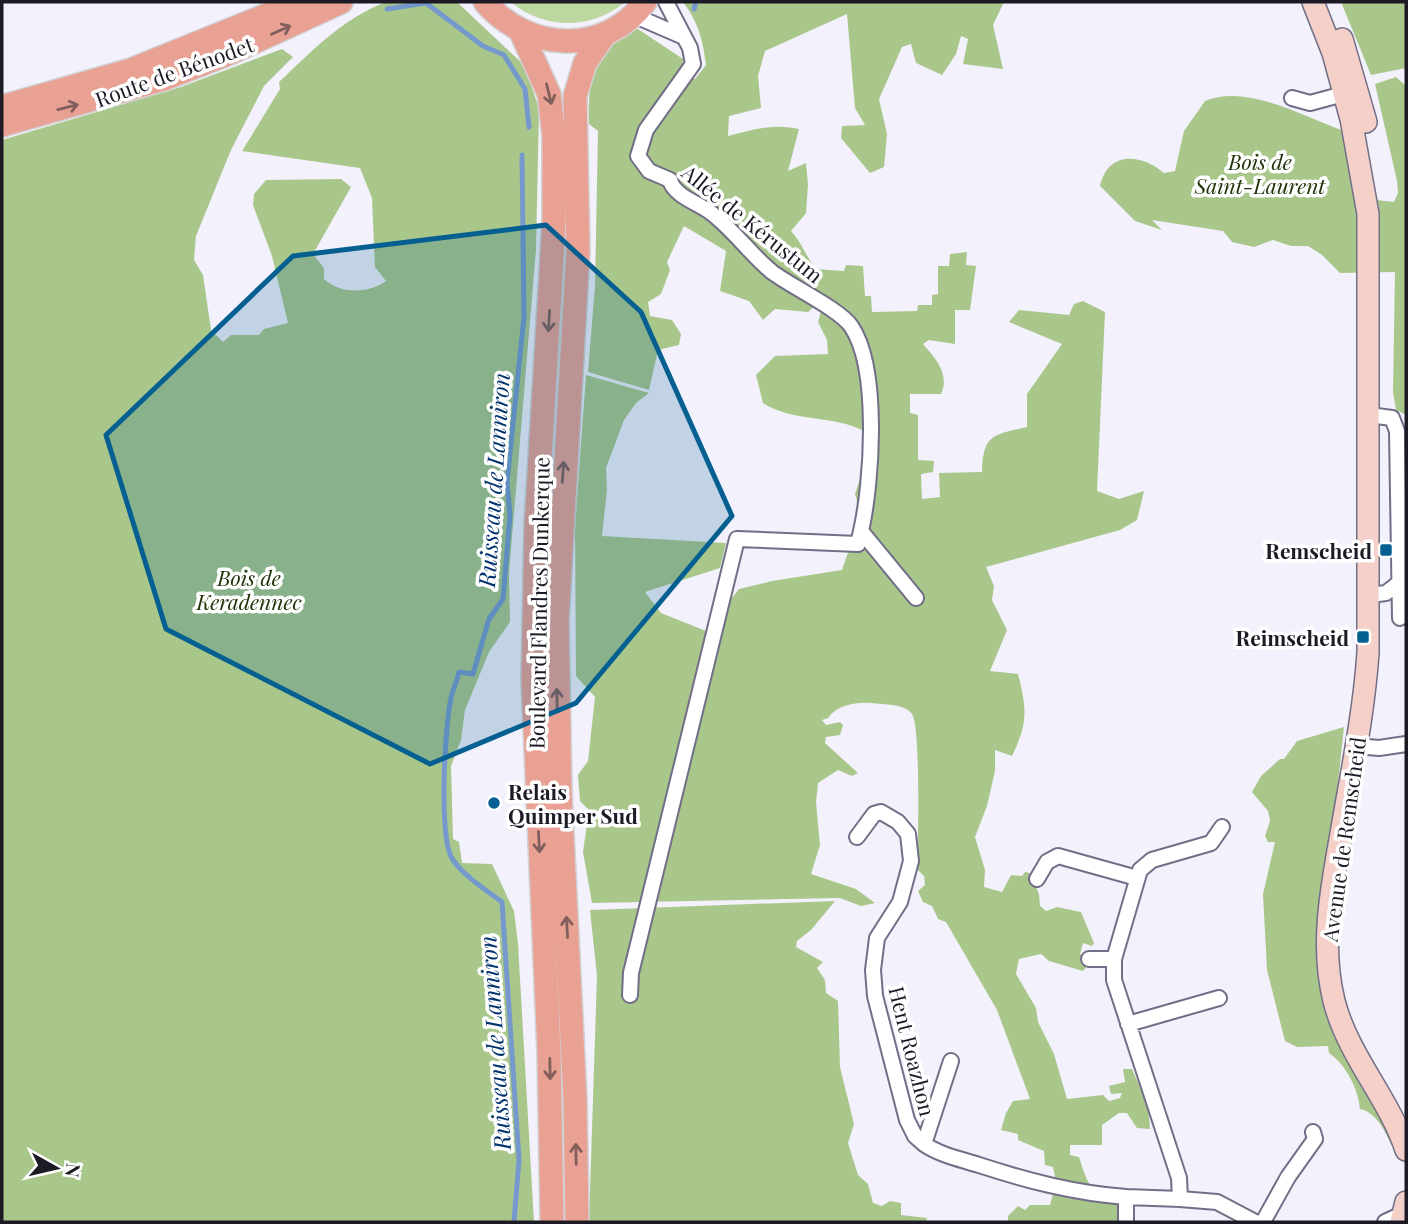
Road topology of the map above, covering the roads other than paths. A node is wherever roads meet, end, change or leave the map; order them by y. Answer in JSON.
{"nodes":[{"id":1,"x":299,"y":2,"type":"edge"},
{"id":2,"x":341,"y":2,"type":"edge"},
{"id":3,"x":485,"y":2,"type":"edge"},
{"id":4,"x":666,"y":2,"type":"edge"},
{"id":5,"x":1313,"y":2,"type":"edge"},
{"id":6,"x":1326,"y":2,"type":"edge"},
{"id":7,"x":639,"y":9,"type":"edge"},
{"id":8,"x":521,"y":32,"type":"junction"},
{"id":9,"x":605,"y":34,"type":"junction"},
{"id":10,"x":684,"y":37,"type":"junction"},
{"id":11,"x":1351,"y":91,"type":"junction"},
{"id":12,"x":1292,"y":98,"type":"dead end"},
{"id":13,"x":2,"y":107,"type":"edge"},
{"id":14,"x":2,"y":125,"type":"edge"},
{"id":15,"x":1375,"y":415,"type":"junction"},
{"id":16,"x":861,"y":531,"type":"junction"},
{"id":17,"x":1400,"y":582,"type":"junction"},
{"id":18,"x":1374,"y":595,"type":"junction"},
{"id":19,"x":916,"y":598,"type":"dead end"},
{"id":20,"x":1400,"y":618,"type":"dead end"},
{"id":21,"x":1406,"y":744,"type":"edge"},
{"id":22,"x":1362,"y":746,"type":"junction"},
{"id":23,"x":1222,"y":827,"type":"dead end"},
{"id":24,"x":857,"y":837,"type":"dead end"},
{"id":25,"x":1137,"y":877,"type":"junction"},
{"id":26,"x":1037,"y":879,"type":"dead end"},
{"id":27,"x":1089,"y":959,"type":"dead end"},
{"id":28,"x":1114,"y":959,"type":"junction"},
{"id":29,"x":629,"y":995,"type":"dead end"},
{"id":30,"x":1219,"y":998,"type":"dead end"},
{"id":31,"x":1128,"y":1024,"type":"junction"},
{"id":32,"x":951,"y":1060,"type":"dead end"},
{"id":33,"x":1406,"y":1126,"type":"edge"},
{"id":34,"x":1313,"y":1132,"type":"dead end"},
{"id":35,"x":924,"y":1144,"type":"junction"},
{"id":36,"x":1406,"y":1150,"type":"edge"},
{"id":37,"x":1126,"y":1197,"type":"junction"},
{"id":38,"x":1180,"y":1199,"type":"junction"},
{"id":39,"x":552,"y":1222,"type":"edge"},
{"id":40,"x":577,"y":1222,"type":"edge"},
{"id":41,"x":1126,"y":1222,"type":"edge"},
{"id":42,"x":1255,"y":1222,"type":"edge"},
{"id":43,"x":1263,"y":1222,"type":"edge"}],
"edges":[{"from":1,"to":13,"type":"main road","name":"Route de Bénodet"},
{"from":14,"to":2,"type":"main road","name":"Route de Bénodet","one_way":true},
{"from":3,"to":8,"type":"main road"},
{"from":4,"to":10,"type":"street","name":"Allée de Kérustum"},
{"from":5,"to":11,"type":"street","name":"Avenue de Remscheid"},
{"from":6,"to":11,"type":"street","name":"Avenue de Remscheid"},
{"from":7,"to":9,"type":"main road"},
{"from":7,"to":10,"type":"street"},
{"from":8,"to":9,"type":"main road"},
{"from":8,"to":39,"type":"main road","name":"Boulevard Flandres Dunkerque","one_way":true},
{"from":40,"to":9,"type":"main road","name":"Boulevard Flandres Dunkerque","one_way":true},
{"from":10,"to":16,"type":"street","name":"Allée de Kérustum"},
{"from":11,"to":12,"type":"street"},
{"from":11,"to":15,"type":"street","name":"Avenue de Remscheid"},
{"from":15,"to":17,"type":"street"},
{"from":15,"to":18,"type":"street","name":"Avenue de Remscheid"},
{"from":16,"to":19,"type":"street"},
{"from":16,"to":29,"type":"street"},
{"from":17,"to":18,"type":"street"},
{"from":17,"to":20,"type":"street"},
{"from":18,"to":22,"type":"street","name":"Avenue de Remscheid"},
{"from":21,"to":22,"type":"street"},
{"from":22,"to":33,"type":"street","name":"Avenue de Remscheid"},
{"from":22,"to":36,"type":"street","name":"Avenue de Remscheid"},
{"from":23,"to":25,"type":"street"},
{"from":24,"to":35,"type":"street","name":"Hent Roazhon"},
{"from":25,"to":26,"type":"street"},
{"from":25,"to":28,"type":"street"},
{"from":27,"to":28,"type":"street"},
{"from":28,"to":31,"type":"street"},
{"from":30,"to":31,"type":"street"},
{"from":31,"to":38,"type":"street"},
{"from":32,"to":35,"type":"street","name":"Hent Roazhon"},
{"from":34,"to":43,"type":"street"},
{"from":35,"to":37,"type":"street","name":"Hent Roazhon"},
{"from":37,"to":38,"type":"street","name":"Hent Roazhon"},
{"from":37,"to":41,"type":"street"},
{"from":38,"to":42,"type":"street","name":"Hent Roazhon"}]}
